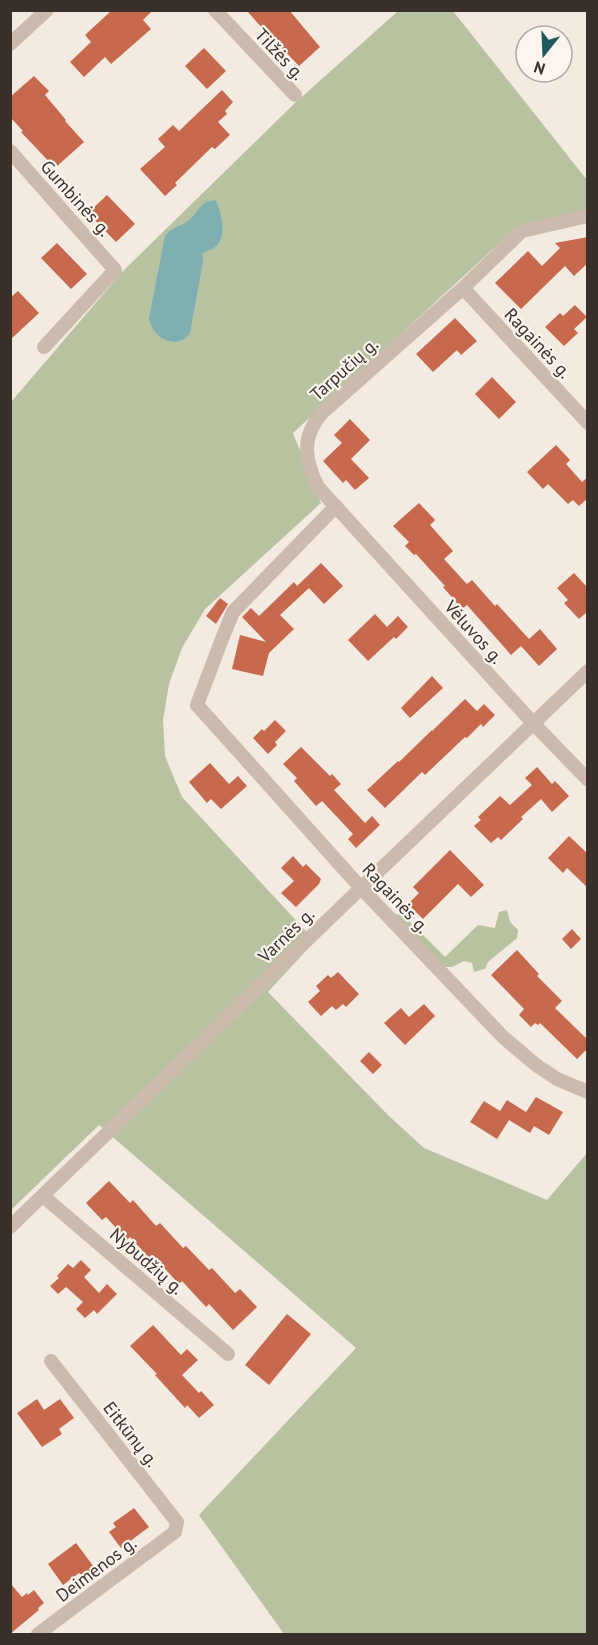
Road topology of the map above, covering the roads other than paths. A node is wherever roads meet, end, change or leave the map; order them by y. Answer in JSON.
{"nodes":[{"id":1,"x":47,"y":10,"type":"edge"},
{"id":2,"x":214,"y":10,"type":"edge"},
{"id":3,"x":10,"y":44,"type":"edge"},
{"id":4,"x":295,"y":95,"type":"dead end"},
{"id":5,"x":10,"y":151,"type":"edge"},
{"id":6,"x":588,"y":216,"type":"edge"},
{"id":7,"x":463,"y":288,"type":"junction"},
{"id":8,"x":44,"y":347,"type":"dead end"},
{"id":9,"x":588,"y":423,"type":"edge"},
{"id":10,"x":336,"y":506,"type":"junction"},
{"id":11,"x":588,"y":671,"type":"edge"},
{"id":12,"x":532,"y":723,"type":"junction"},
{"id":13,"x":588,"y":780,"type":"edge"},
{"id":14,"x":361,"y":888,"type":"junction"},
{"id":15,"x":588,"y":1092,"type":"edge"},
{"id":16,"x":43,"y":1196,"type":"junction"},
{"id":17,"x":10,"y":1227,"type":"edge"},
{"id":18,"x":228,"y":1354,"type":"dead end"},
{"id":19,"x":51,"y":1361,"type":"dead end"},
{"id":20,"x":174,"y":1532,"type":"joint"},
{"id":21,"x":38,"y":1635,"type":"edge"}],
"edges":[{"from":1,"to":3,"type":"street"},
{"from":2,"to":4,"type":"street","name":"Tilžės g."},
{"from":5,"to":8,"type":"street","name":"Gumbinės g."},
{"from":6,"to":7,"type":"street","name":"Tarpučių g."},
{"from":7,"to":9,"type":"street","name":"Ragainės g."},
{"from":7,"to":10,"type":"street","name":"Tarpučių g."},
{"from":10,"to":12,"type":"street","name":"Vėluvos g."},
{"from":10,"to":14,"type":"street","name":"Ragainės g."},
{"from":11,"to":12,"type":"street","name":"Varnės g."},
{"from":12,"to":13,"type":"street","name":"Vėluvos g."},
{"from":12,"to":14,"type":"street","name":"Varnės g."},
{"from":14,"to":15,"type":"street","name":"Ragainės g."},
{"from":14,"to":16,"type":"street","name":"Varnės g."},
{"from":16,"to":17,"type":"street","name":"Varnės g."},
{"from":16,"to":18,"type":"street","name":"Nybudžių g."},
{"from":19,"to":20,"type":"street","name":"Eitkūnų g."},
{"from":20,"to":21,"type":"street","name":"Deimenos g."}]}
